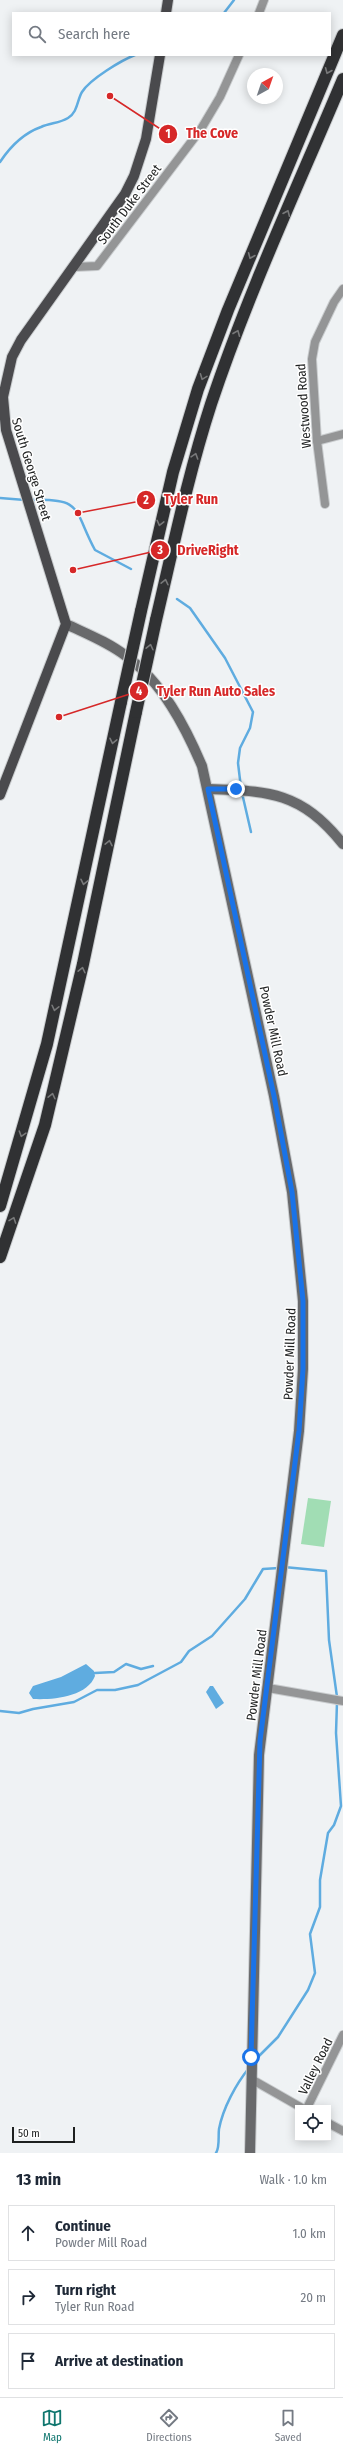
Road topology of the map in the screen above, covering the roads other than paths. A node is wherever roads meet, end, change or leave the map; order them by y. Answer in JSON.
{"nodes":[{"id":1,"x":168,"y":0,"type":"edge"},
{"id":2,"x":264,"y":0,"type":"edge"},
{"id":3,"x":166,"y":12,"type":"edge"},
{"id":4,"x":259,"y":12,"type":"edge"},
{"id":5,"x":343,"y":36,"type":"edge"},
{"id":6,"x":159,"y":56,"type":"edge"},
{"id":7,"x":239,"y":56,"type":"edge"},
{"id":8,"x":343,"y":79,"type":"edge"},
{"id":9,"x":75,"y":267,"type":"junction"},
{"id":10,"x":343,"y":289,"type":"edge"},
{"id":11,"x":343,"y":434,"type":"edge"},
{"id":12,"x":317,"y":441,"type":"junction"},
{"id":13,"x":325,"y":504,"type":"dead end"},
{"id":14,"x":66,"y":624,"type":"junction"},
{"id":15,"x":208,"y":789,"type":"junction"},
{"id":16,"x":0,"y":795,"type":"edge"},
{"id":17,"x":343,"y":844,"type":"edge"},
{"id":18,"x":0,"y":1206,"type":"edge"},
{"id":19,"x":0,"y":1257,"type":"edge"},
{"id":20,"x":268,"y":1688,"type":"junction"},
{"id":21,"x":337,"y":1699,"type":"edge"},
{"id":22,"x":343,"y":2035,"type":"edge"},
{"id":23,"x":251,"y":2076,"type":"junction"},
{"id":24,"x":297,"y":2105,"type":"edge"},
{"id":25,"x":308,"y":2105,"type":"edge"},
{"id":26,"x":331,"y":2125,"type":"edge"},
{"id":27,"x":343,"y":2131,"type":"edge"},
{"id":28,"x":250,"y":2153,"type":"edge"}],
"edges":[{"from":1,"to":3,"type":"main road"},
{"from":2,"to":4,"type":"street"},
{"from":5,"to":18,"type":"highway","one_way":true,"bridge":true},
{"from":6,"to":9,"type":"main road","name":"South George Street"},
{"from":7,"to":9,"type":"street","name":"South Duke Street"},
{"from":19,"to":8,"type":"highway","one_way":true,"bridge":true},
{"from":9,"to":14,"type":"main road","name":"South George Street"},
{"from":10,"to":12,"type":"street","name":"Westwood Road"},
{"from":11,"to":12,"type":"street"},
{"from":12,"to":13,"type":"street","name":"Westwood Road"},
{"from":14,"to":15,"type":"street","name":"Powder Mill Road"},
{"from":14,"to":16,"type":"main road"},
{"from":15,"to":17,"type":"street"},
{"from":15,"to":20,"type":"street","name":"Powder Mill Road"},
{"from":20,"to":21,"type":"street"},
{"from":20,"to":23,"type":"street","name":"Powder Mill Road"},
{"from":22,"to":25,"type":"street","name":"Valley Road"},
{"from":23,"to":24,"type":"street"},
{"from":23,"to":28,"type":"street","name":"Powder Mill Road"},
{"from":26,"to":27,"type":"street"}]}
